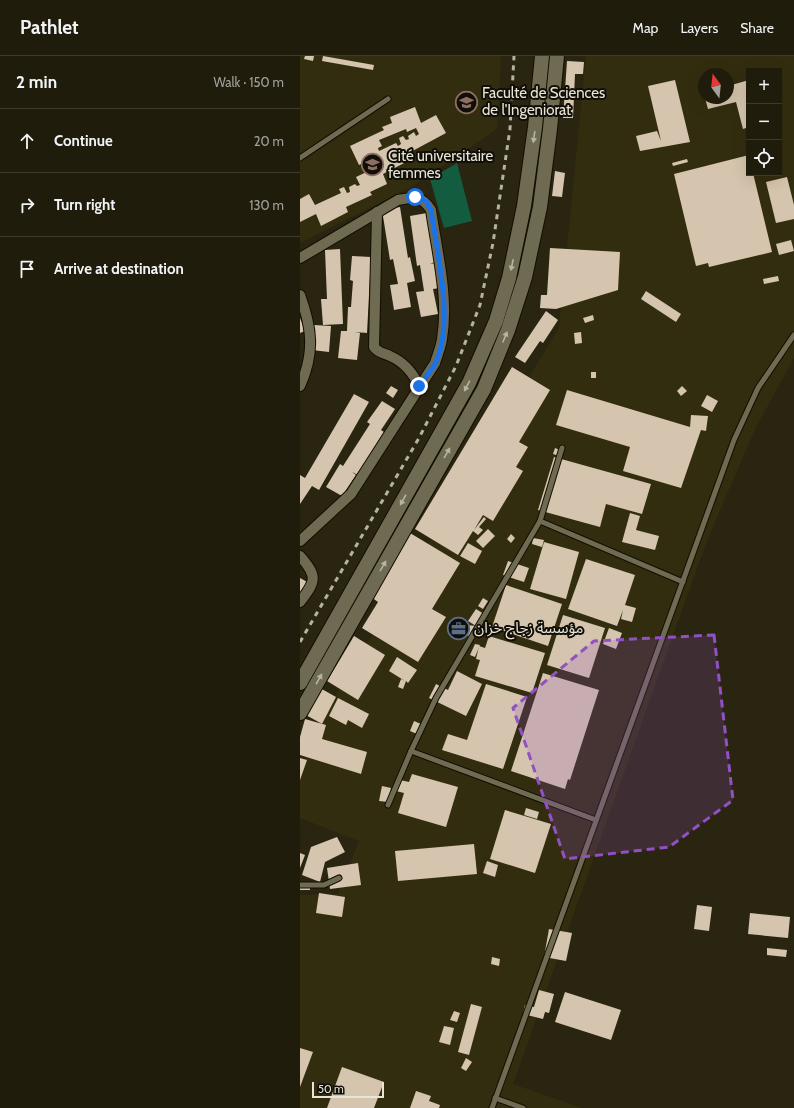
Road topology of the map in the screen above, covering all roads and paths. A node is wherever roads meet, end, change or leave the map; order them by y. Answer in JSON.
{"nodes":[{"id":1,"x":542,"y":56,"type":"edge"},
{"id":2,"x":557,"y":56,"type":"edge"},
{"id":3,"x":388,"y":99,"type":"dead end"},
{"id":4,"x":300,"y":158,"type":"edge"},
{"id":5,"x":377,"y":212,"type":"junction"},
{"id":6,"x":300,"y":258,"type":"edge"},
{"id":7,"x":300,"y":295,"type":"edge"},
{"id":8,"x":794,"y":335,"type":"edge"},
{"id":9,"x":300,"y":386,"type":"edge"},
{"id":10,"x":419,"y":386,"type":"junction"},
{"id":11,"x":562,"y":448,"type":"dead end"},
{"id":12,"x":540,"y":521,"type":"junction"},
{"id":13,"x":300,"y":541,"type":"edge"},
{"id":14,"x":300,"y":556,"type":"edge"},
{"id":15,"x":683,"y":582,"type":"junction"},
{"id":16,"x":300,"y":602,"type":"edge"},
{"id":17,"x":300,"y":683,"type":"edge"},
{"id":18,"x":300,"y":713,"type":"edge"},
{"id":19,"x":411,"y":751,"type":"junction"},
{"id":20,"x":388,"y":805,"type":"dead end"},
{"id":21,"x":596,"y":820,"type":"junction"},
{"id":22,"x":339,"y":878,"type":"dead end"},
{"id":23,"x":300,"y":885,"type":"edge"},
{"id":24,"x":495,"y":1098,"type":"junction"},
{"id":25,"x":492,"y":1108,"type":"edge"},
{"id":26,"x":523,"y":1108,"type":"edge"}],
"edges":[{"from":1,"to":17,"type":"main road","one_way":true},
{"from":18,"to":2,"type":"main road","one_way":true},
{"from":3,"to":4,"type":"lane"},
{"from":5,"to":6,"type":"street"},
{"from":5,"to":10,"type":"street"},
{"from":5,"to":10,"type":"street"},
{"from":7,"to":9,"type":"street"},
{"from":8,"to":15,"type":"lane"},
{"from":10,"to":13,"type":"street"},
{"from":11,"to":12,"type":"lane"},
{"from":12,"to":15,"type":"lane"},
{"from":12,"to":19,"type":"lane"},
{"from":14,"to":16,"type":"street"},
{"from":15,"to":21,"type":"lane"},
{"from":19,"to":20,"type":"lane"},
{"from":19,"to":21,"type":"lane"},
{"from":21,"to":24,"type":"lane"},
{"from":22,"to":23,"type":"lane"},
{"from":24,"to":25,"type":"lane"},
{"from":24,"to":26,"type":"lane"}]}
